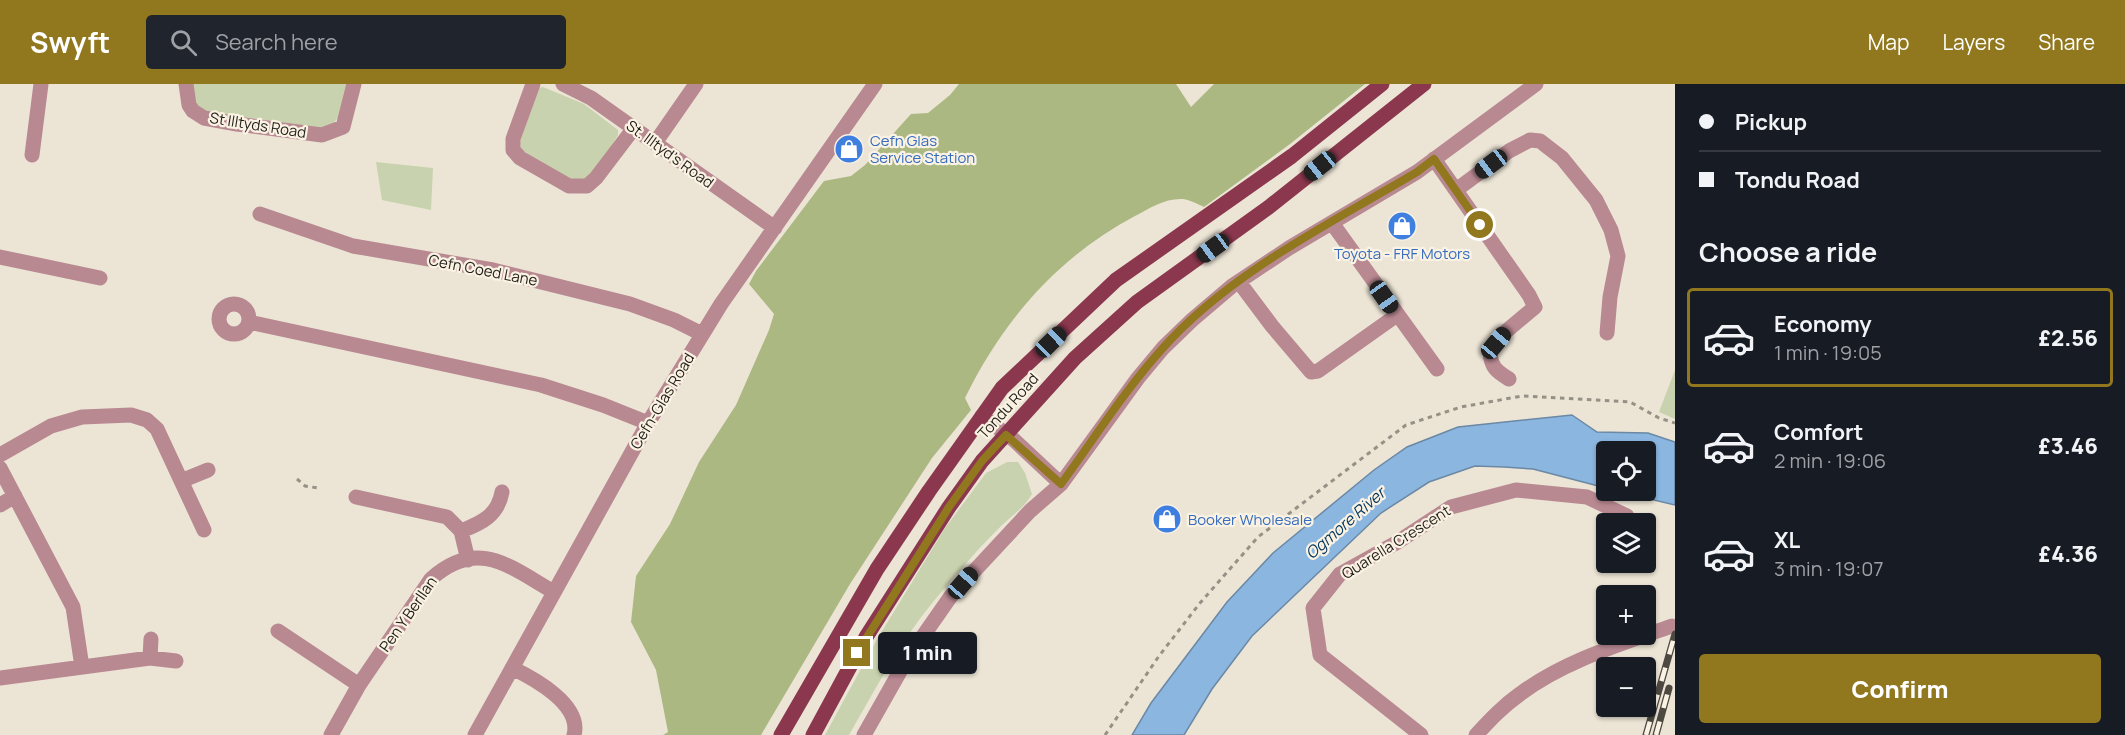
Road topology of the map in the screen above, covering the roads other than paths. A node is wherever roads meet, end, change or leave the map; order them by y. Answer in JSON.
{"nodes":[{"id":1,"x":41,"y":84,"type":"edge"},
{"id":2,"x":186,"y":84,"type":"edge"},
{"id":3,"x":354,"y":84,"type":"edge"},
{"id":4,"x":533,"y":84,"type":"edge"},
{"id":5,"x":563,"y":84,"type":"edge"},
{"id":6,"x":696,"y":84,"type":"edge"},
{"id":7,"x":875,"y":84,"type":"edge"},
{"id":8,"x":1382,"y":84,"type":"edge"},
{"id":9,"x":1424,"y":84,"type":"edge"},
{"id":10,"x":1536,"y":84,"type":"edge"},
{"id":11,"x":634,"y":128,"type":"junction"},
{"id":12,"x":655,"y":143,"type":"junction"},
{"id":13,"x":32,"y":155,"type":"dead end"},
{"id":14,"x":1434,"y":159,"type":"junction"},
{"id":15,"x":1456,"y":190,"type":"junction"},
{"id":16,"x":260,"y":214,"type":"dead end"},
{"id":17,"x":1332,"y":223,"type":"junction"},
{"id":18,"x":775,"y":228,"type":"junction"},
{"id":19,"x":0,"y":257,"type":"edge"},
{"id":20,"x":100,"y":278,"type":"dead end"},
{"id":21,"x":1239,"y":282,"type":"junction"},
{"id":22,"x":1397,"y":315,"type":"junction"},
{"id":23,"x":249,"y":322,"type":"dead end"},
{"id":24,"x":1607,"y":333,"type":"dead end"},
{"id":25,"x":702,"y":334,"type":"junction"},
{"id":26,"x":1437,"y":369,"type":"dead end"},
{"id":27,"x":1509,"y":379,"type":"dead end"},
{"id":28,"x":982,"y":416,"type":"junction"},
{"id":29,"x":648,"y":423,"type":"junction"},
{"id":30,"x":1006,"y":435,"type":"junction"},
{"id":31,"x":0,"y":455,"type":"edge"},
{"id":32,"x":0,"y":468,"type":"edge"},
{"id":33,"x":208,"y":470,"type":"dead end"},
{"id":34,"x":181,"y":481,"type":"junction"},
{"id":35,"x":1061,"y":484,"type":"junction"},
{"id":36,"x":502,"y":492,"type":"dead end"},
{"id":37,"x":15,"y":496,"type":"junction"},
{"id":38,"x":356,"y":497,"type":"dead end"},
{"id":39,"x":0,"y":505,"type":"edge"},
{"id":40,"x":1621,"y":513,"type":"edge"},
{"id":41,"x":204,"y":530,"type":"dead end"},
{"id":42,"x":461,"y":531,"type":"junction"},
{"id":43,"x":468,"y":560,"type":"junction"},
{"id":44,"x":555,"y":592,"type":"junction"},
{"id":45,"x":1672,"y":626,"type":"dead end"},
{"id":46,"x":278,"y":631,"type":"dead end"},
{"id":47,"x":151,"y":639,"type":"dead end"},
{"id":48,"x":150,"y":658,"type":"junction"},
{"id":49,"x":176,"y":661,"type":"dead end"},
{"id":50,"x":82,"y":667,"type":"junction"},
{"id":51,"x":512,"y":668,"type":"junction"},
{"id":52,"x":0,"y":678,"type":"edge"},
{"id":53,"x":359,"y":685,"type":"junction"},
{"id":54,"x":331,"y":735,"type":"edge"},
{"id":55,"x":475,"y":735,"type":"edge"},
{"id":56,"x":574,"y":735,"type":"edge"},
{"id":57,"x":781,"y":735,"type":"edge"},
{"id":58,"x":813,"y":735,"type":"edge"},
{"id":59,"x":864,"y":735,"type":"edge"},
{"id":60,"x":1421,"y":735,"type":"edge"},
{"id":61,"x":1476,"y":735,"type":"edge"}],
"edges":[{"from":1,"to":13,"type":"street"},
{"from":2,"to":3,"type":"street","name":"St Illtyds Road"},
{"from":4,"to":11,"type":"street"},
{"from":5,"to":11,"type":"street","name":"St. Illtyd's Road"},
{"from":6,"to":12,"type":"street"},
{"from":7,"to":18,"type":"street","name":"Cefn-Glas Road"},
{"from":8,"to":28,"type":"main road","name":"Tondu Road"},
{"from":9,"to":30,"type":"main road","name":"Tondu Road"},
{"from":10,"to":14,"type":"street"},
{"from":11,"to":12,"type":"street","name":"St. Illtyd's Road"},
{"from":12,"to":18,"type":"street","name":"St. Illtyd's Road"},
{"from":14,"to":15,"type":"street"},
{"from":14,"to":17,"type":"street"},
{"from":15,"to":24,"type":"street"},
{"from":15,"to":27,"type":"street"},
{"from":16,"to":25,"type":"street","name":"Cefn Coed Lane"},
{"from":17,"to":21,"type":"street"},
{"from":17,"to":22,"type":"street"},
{"from":18,"to":25,"type":"street","name":"Cefn-Glas Road"},
{"from":19,"to":20,"type":"street"},
{"from":21,"to":22,"type":"street"},
{"from":21,"to":35,"type":"street"},
{"from":22,"to":26,"type":"street"},
{"from":23,"to":29,"type":"street"},
{"from":25,"to":29,"type":"street","name":"Cefn-Glas Road"},
{"from":28,"to":30,"type":"street"},
{"from":28,"to":57,"type":"main road","name":"Tondu Road"},
{"from":29,"to":44,"type":"street","name":"Cefn-Glas Road"},
{"from":30,"to":35,"type":"street"},
{"from":30,"to":58,"type":"main road","name":"Tondu Road"},
{"from":31,"to":34,"type":"street"},
{"from":32,"to":37,"type":"street"},
{"from":33,"to":34,"type":"street"},
{"from":34,"to":41,"type":"street"},
{"from":35,"to":59,"type":"street"},
{"from":36,"to":42,"type":"street"},
{"from":37,"to":39,"type":"street"},
{"from":37,"to":50,"type":"street"},
{"from":38,"to":42,"type":"street"},
{"from":40,"to":60,"type":"street","name":"Quarella Crescent"},
{"from":42,"to":43,"type":"street"},
{"from":43,"to":44,"type":"street","name":"Pen Y Berllan"},
{"from":43,"to":53,"type":"street","name":"Pen Y Berllan"},
{"from":44,"to":51,"type":"street","name":"Cefn-Glas Road"},
{"from":45,"to":61,"type":"street"},
{"from":46,"to":53,"type":"street"},
{"from":47,"to":48,"type":"street"},
{"from":48,"to":49,"type":"street"},
{"from":48,"to":50,"type":"street"},
{"from":50,"to":52,"type":"street"},
{"from":51,"to":55,"type":"street","name":"Cefn-Glas Road"},
{"from":51,"to":56,"type":"street"},
{"from":53,"to":54,"type":"street","name":"Pen Y Berllan"}]}
